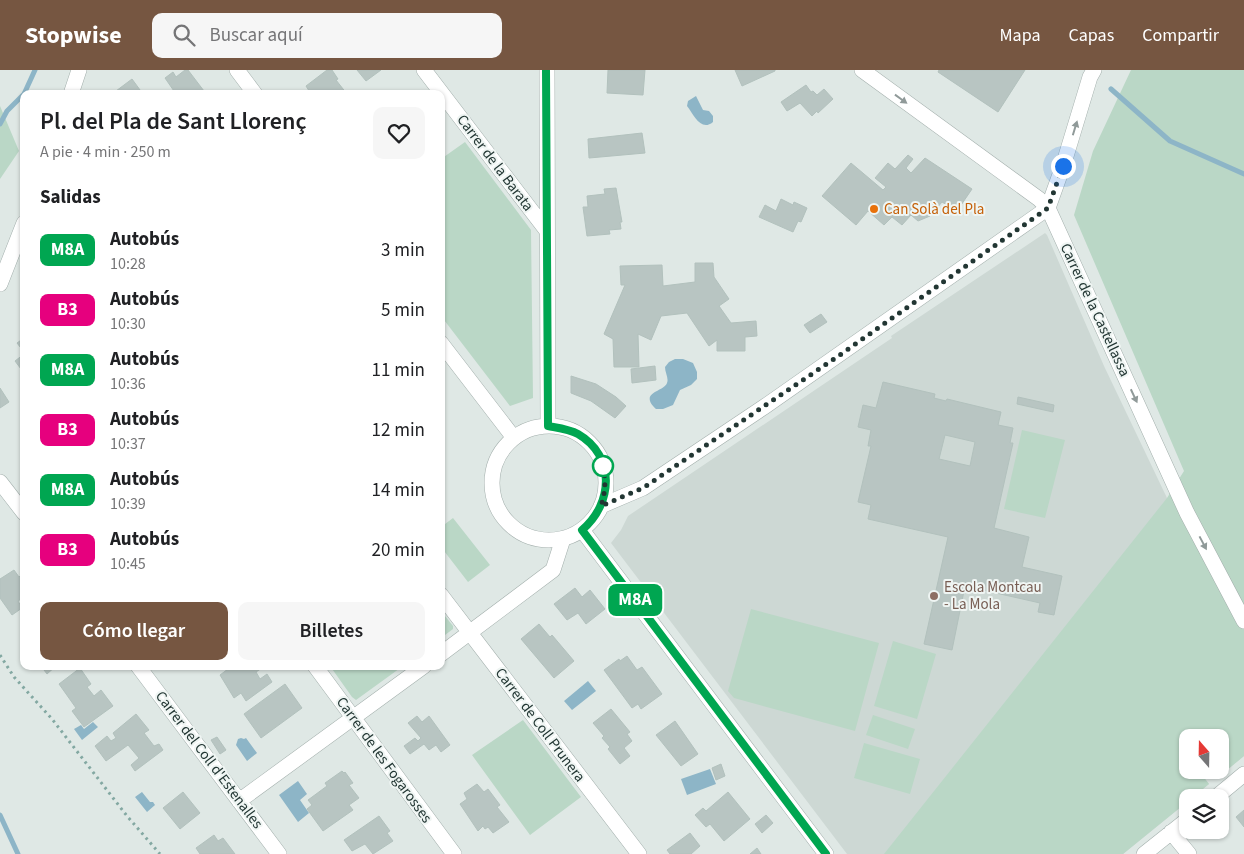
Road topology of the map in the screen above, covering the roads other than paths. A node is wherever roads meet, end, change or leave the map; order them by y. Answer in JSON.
{"nodes":[{"id":1,"x":80,"y":70,"type":"edge"},
{"id":2,"x":237,"y":70,"type":"edge"},
{"id":3,"x":424,"y":70,"type":"edge"},
{"id":4,"x":546,"y":70,"type":"edge"},
{"id":5,"x":862,"y":70,"type":"edge"},
{"id":6,"x":1094,"y":70,"type":"edge"},
{"id":7,"x":72,"y":90,"type":"edge"},
{"id":8,"x":252,"y":90,"type":"edge"},
{"id":9,"x":439,"y":90,"type":"edge"},
{"id":10,"x":445,"y":97,"type":"edge"},
{"id":11,"x":1048,"y":208,"type":"junction"},
{"id":12,"x":547,"y":231,"type":"junction"},
{"id":13,"x":20,"y":233,"type":"edge"},
{"id":14,"x":14,"y":248,"type":"junction"},
{"id":15,"x":20,"y":256,"type":"edge"},
{"id":16,"x":0,"y":284,"type":"edge"},
{"id":17,"x":445,"y":348,"type":"edge"},
{"id":18,"x":548,"y":426,"type":"junction"},
{"id":19,"x":514,"y":438,"type":"junction"},
{"id":20,"x":0,"y":482,"type":"edge"},
{"id":21,"x":601,"y":506,"type":"junction"},
{"id":22,"x":20,"y":508,"type":"edge"},
{"id":23,"x":582,"y":530,"type":"junction"},
{"id":24,"x":563,"y":539,"type":"junction"},
{"id":25,"x":445,"y":600,"type":"edge"},
{"id":26,"x":1244,"y":621,"type":"edge"},
{"id":27,"x":470,"y":633,"type":"junction"},
{"id":28,"x":445,"y":651,"type":"edge"},
{"id":29,"x":141,"y":670,"type":"edge"},
{"id":30,"x":318,"y":670,"type":"edge"},
{"id":31,"x":418,"y":670,"type":"edge"},
{"id":32,"x":352,"y":718,"type":"junction"},
{"id":33,"x":1244,"y":774,"type":"edge"},
{"id":34,"x":1225,"y":789,"type":"edge"},
{"id":35,"x":239,"y":801,"type":"junction"},
{"id":36,"x":1179,"y":826,"type":"edge"},
{"id":37,"x":1171,"y":832,"type":"junction"},
{"id":38,"x":279,"y":854,"type":"edge"},
{"id":39,"x":454,"y":854,"type":"edge"},
{"id":40,"x":639,"y":854,"type":"edge"},
{"id":41,"x":826,"y":854,"type":"edge"},
{"id":42,"x":1144,"y":854,"type":"edge"},
{"id":43,"x":1189,"y":854,"type":"edge"}],
"edges":[{"from":1,"to":7,"type":"street"},
{"from":2,"to":8,"type":"street"},
{"from":3,"to":9,"type":"street","name":"Carrer de la Barata"},
{"from":4,"to":12,"type":"street"},
{"from":5,"to":11,"type":"street","name":"Carrer de la Castellassa","one_way":true},
{"from":11,"to":6,"type":"street","one_way":true},
{"from":10,"to":12,"type":"street","name":"Carrer de la Barata"},
{"from":11,"to":21,"type":"street"},
{"from":11,"to":26,"type":"street","name":"Carrer de la Castellassa","one_way":true},
{"from":12,"to":18,"type":"street"},
{"from":13,"to":14,"type":"street"},
{"from":14,"to":15,"type":"street"},
{"from":14,"to":16,"type":"street"},
{"from":17,"to":19,"type":"street"},
{"from":18,"to":19,"type":"street"},
{"from":18,"to":21,"type":"street"},
{"from":19,"to":24,"type":"street"},
{"from":20,"to":22,"type":"street"},
{"from":21,"to":23,"type":"street"},
{"from":23,"to":24,"type":"street"},
{"from":23,"to":41,"type":"street"},
{"from":24,"to":27,"type":"street"},
{"from":25,"to":27,"type":"street","name":"Carrer de Coll Prunera"},
{"from":27,"to":28,"type":"street"},
{"from":27,"to":40,"type":"street","name":"Carrer de Coll Prunera"},
{"from":29,"to":35,"type":"street","name":"Carrer del Coll d'Estenalles"},
{"from":30,"to":32,"type":"street","name":"Carrer de les Fogarosses"},
{"from":31,"to":32,"type":"street"},
{"from":32,"to":35,"type":"street"},
{"from":32,"to":39,"type":"street","name":"Carrer de les Fogarosses"},
{"from":33,"to":34,"type":"street"},
{"from":35,"to":38,"type":"street","name":"Carrer del Coll d'Estenalles"},
{"from":36,"to":37,"type":"street"},
{"from":37,"to":42,"type":"street"},
{"from":37,"to":43,"type":"street"}]}
